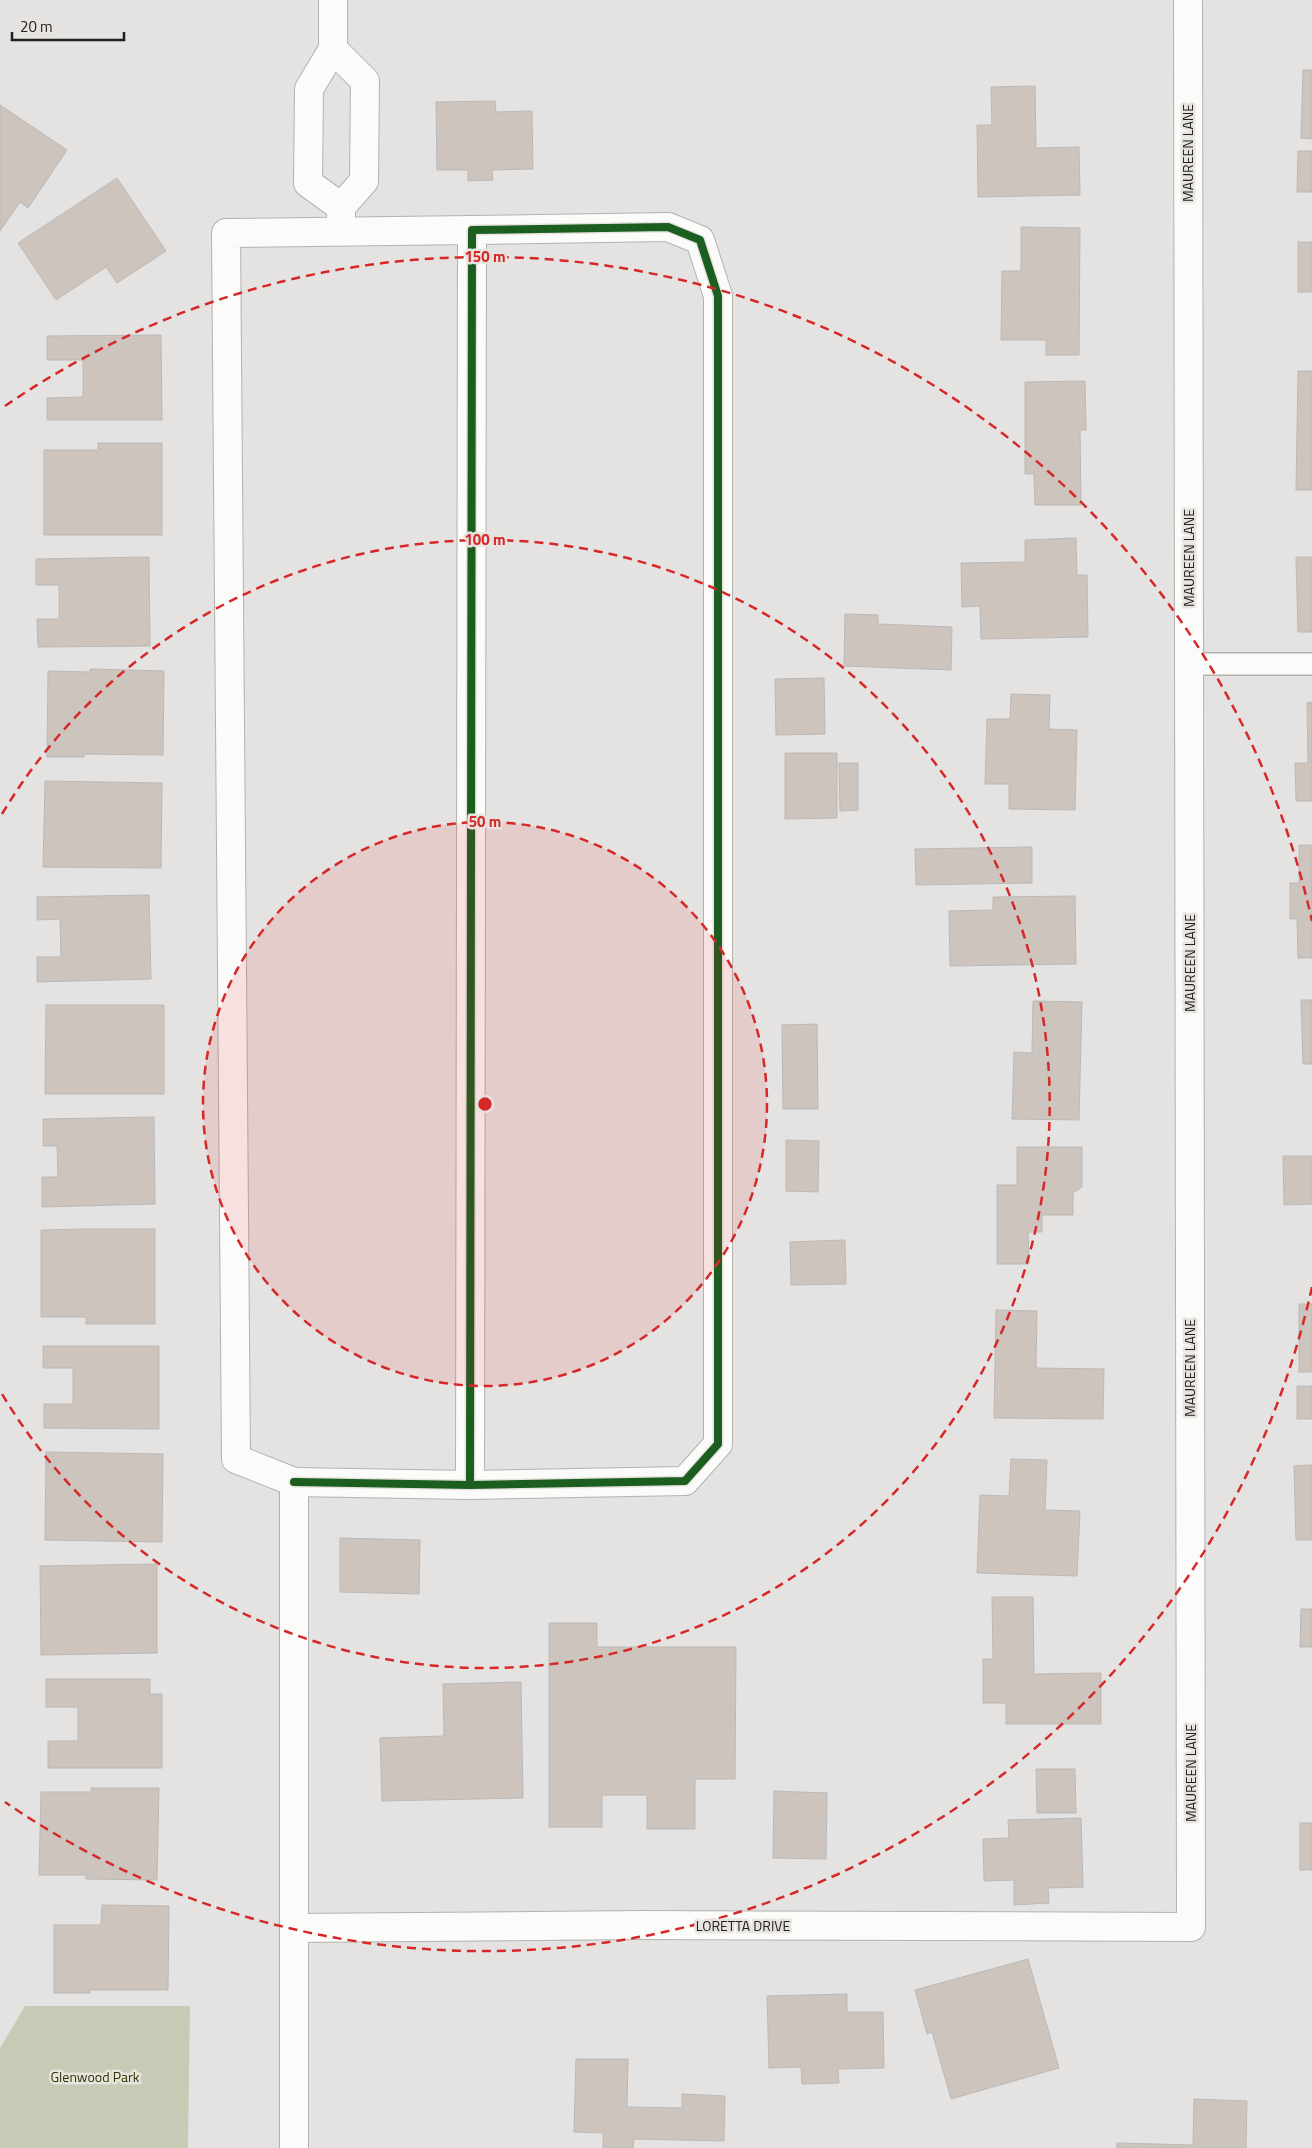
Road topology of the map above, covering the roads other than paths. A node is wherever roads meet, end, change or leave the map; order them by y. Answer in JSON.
{"nodes":[{"id":1,"x":333,"y":0,"type":"edge"},
{"id":2,"x":1188,"y":0,"type":"edge"},
{"id":3,"x":333,"y":50,"type":"junction"},
{"id":4,"x":342,"y":219,"type":"junction"},
{"id":5,"x":472,"y":230,"type":"junction"},
{"id":6,"x":1189,"y":664,"type":"junction"},
{"id":7,"x":1312,"y":664,"type":"edge"},
{"id":8,"x":294,"y":1482,"type":"junction"},
{"id":9,"x":470,"y":1485,"type":"junction"},
{"id":10,"x":1191,"y":1927,"type":"joint"},
{"id":11,"x":295,"y":1928,"type":"junction"},
{"id":12,"x":294,"y":2148,"type":"edge"}],
"edges":[{"from":1,"to":3,"type":"street"},
{"from":2,"to":6,"type":"street","name":"MAUREEN LANE"},
{"from":3,"to":4,"type":"street"},
{"from":3,"to":4,"type":"street"},
{"from":4,"to":5,"type":"street"},
{"from":4,"to":8,"type":"street"},
{"from":5,"to":9,"type":"street"},
{"from":5,"to":9,"type":"street"},
{"from":6,"to":7,"type":"lane"},
{"from":6,"to":10,"type":"street","name":"MAUREEN LANE"},
{"from":8,"to":9,"type":"street"},
{"from":8,"to":11,"type":"street"},
{"from":10,"to":11,"type":"street","name":"LORETTA DRIVE"},
{"from":11,"to":12,"type":"street"}]}
